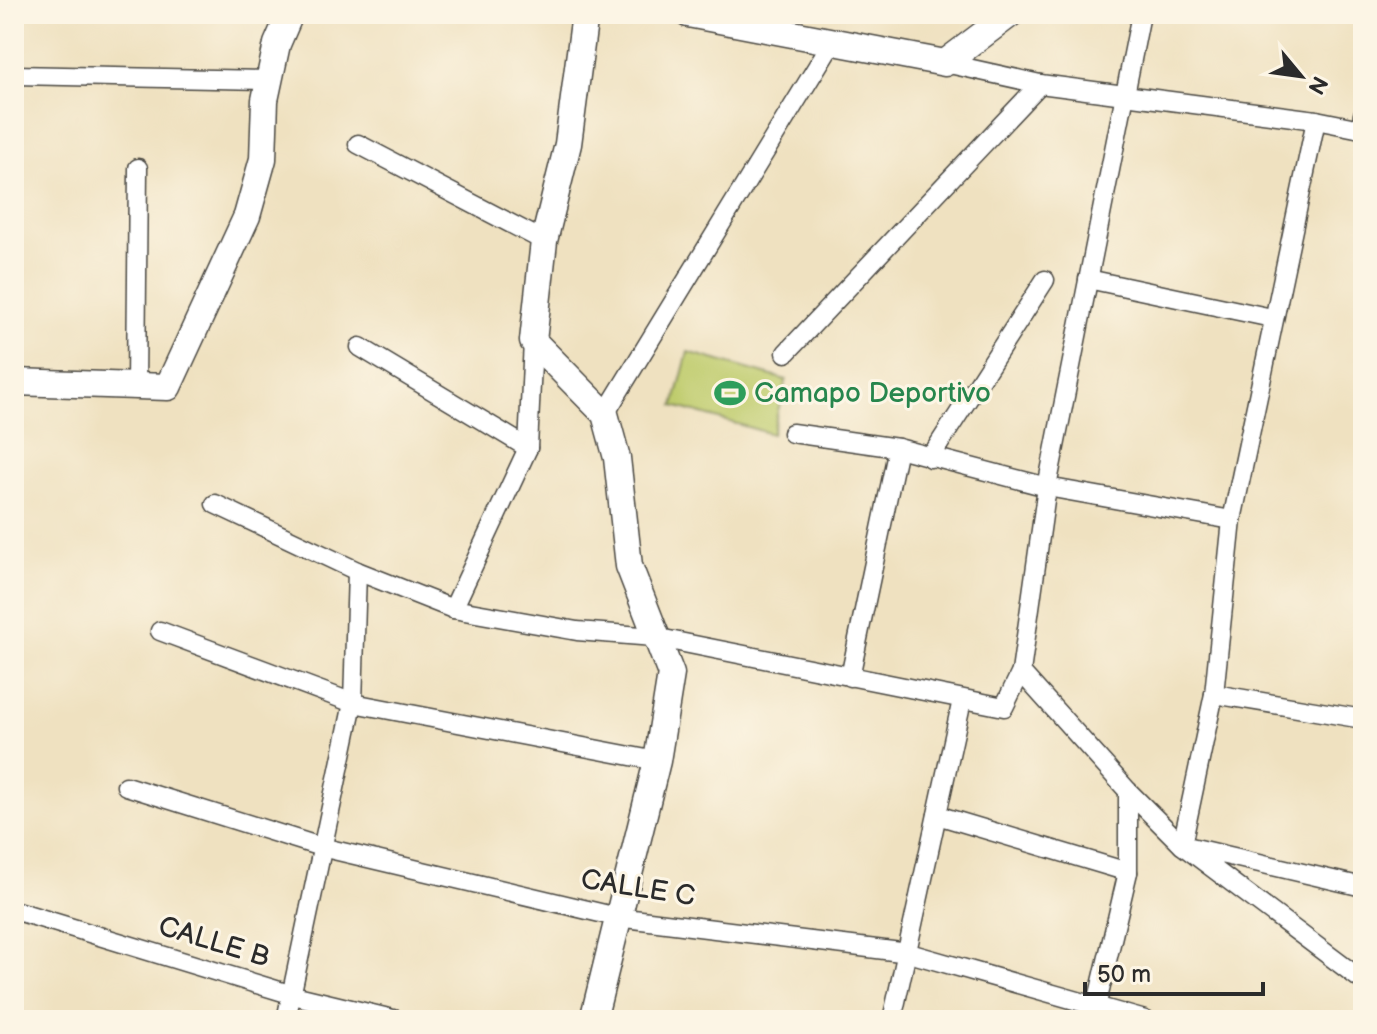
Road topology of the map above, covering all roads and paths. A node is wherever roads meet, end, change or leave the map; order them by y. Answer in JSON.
{"nodes":[{"id":1,"x":290,"y":14,"type":"edge"},
{"id":2,"x":585,"y":14,"type":"edge"},
{"id":3,"x":1010,"y":14,"type":"edge"},
{"id":4,"x":1141,"y":14,"type":"edge"},
{"id":5,"x":700,"y":15,"type":"edge"},
{"id":6,"x":834,"y":39,"type":"junction"},
{"id":7,"x":945,"y":63,"type":"junction"},
{"id":8,"x":14,"y":75,"type":"edge"},
{"id":9,"x":269,"y":80,"type":"junction"},
{"id":10,"x":1040,"y":84,"type":"junction"},
{"id":11,"x":1123,"y":94,"type":"junction"},
{"id":12,"x":1363,"y":115,"type":"edge"},
{"id":13,"x":1316,"y":120,"type":"junction"},
{"id":14,"x":358,"y":144,"type":"dead end"},
{"id":15,"x":138,"y":168,"type":"dead end"},
{"id":16,"x":544,"y":241,"type":"junction"},
{"id":17,"x":1088,"y":279,"type":"junction"},
{"id":18,"x":1045,"y":280,"type":"dead end"},
{"id":19,"x":1272,"y":318,"type":"junction"},
{"id":20,"x":533,"y":341,"type":"junction"},
{"id":21,"x":360,"y":347,"type":"dead end"},
{"id":22,"x":786,"y":353,"type":"dead end"},
{"id":23,"x":14,"y":382,"type":"edge"},
{"id":24,"x":136,"y":386,"type":"junction"},
{"id":25,"x":605,"y":414,"type":"junction"},
{"id":26,"x":792,"y":433,"type":"dead end"},
{"id":27,"x":528,"y":448,"type":"junction"},
{"id":28,"x":898,"y":448,"type":"junction"},
{"id":29,"x":930,"y":458,"type":"junction"},
{"id":30,"x":1047,"y":487,"type":"junction"},
{"id":31,"x":215,"y":504,"type":"dead end"},
{"id":32,"x":1232,"y":520,"type":"junction"},
{"id":33,"x":357,"y":571,"type":"junction"},
{"id":34,"x":453,"y":609,"type":"junction"},
{"id":35,"x":160,"y":631,"type":"dead end"},
{"id":36,"x":654,"y":637,"type":"junction"},
{"id":37,"x":1021,"y":672,"type":"junction"},
{"id":38,"x":850,"y":677,"type":"junction"},
{"id":39,"x":1214,"y":694,"type":"junction"},
{"id":40,"x":962,"y":700,"type":"junction"},
{"id":41,"x":353,"y":703,"type":"junction"},
{"id":42,"x":1363,"y":719,"type":"edge"},
{"id":43,"x":657,"y":761,"type":"junction"},
{"id":44,"x":126,"y":786,"type":"dead end"},
{"id":45,"x":1128,"y":791,"type":"junction"},
{"id":46,"x":937,"y":815,"type":"junction"},
{"id":47,"x":1182,"y":845,"type":"junction"},
{"id":48,"x":321,"y":847,"type":"junction"},
{"id":49,"x":1128,"y":872,"type":"junction"},
{"id":50,"x":1363,"y":887,"type":"edge"},
{"id":51,"x":17,"y":911,"type":"dead end"},
{"id":52,"x":617,"y":917,"type":"junction"},
{"id":53,"x":909,"y":953,"type":"junction"},
{"id":54,"x":1363,"y":981,"type":"edge"},
{"id":55,"x":293,"y":995,"type":"junction"},
{"id":56,"x":1094,"y":1014,"type":"edge"},
{"id":57,"x":286,"y":1020,"type":"edge"},
{"id":58,"x":397,"y":1020,"type":"edge"},
{"id":59,"x":593,"y":1020,"type":"edge"},
{"id":60,"x":892,"y":1020,"type":"edge"},
{"id":61,"x":1145,"y":1020,"type":"edge"}],
"edges":[{"from":1,"to":9,"type":"street"},
{"from":2,"to":16,"type":"street"},
{"from":3,"to":7,"type":"street"},
{"from":4,"to":11,"type":"street"},
{"from":5,"to":6,"type":"street"},
{"from":6,"to":7,"type":"street"},
{"from":6,"to":25,"type":"street"},
{"from":7,"to":10,"type":"street"},
{"from":8,"to":9,"type":"street"},
{"from":9,"to":24,"type":"street"},
{"from":10,"to":11,"type":"street"},
{"from":10,"to":22,"type":"street"},
{"from":11,"to":13,"type":"street"},
{"from":11,"to":17,"type":"street"},
{"from":12,"to":13,"type":"street"},
{"from":13,"to":19,"type":"street"},
{"from":14,"to":16,"type":"street"},
{"from":15,"to":24,"type":"street"},
{"from":16,"to":20,"type":"street"},
{"from":17,"to":19,"type":"street"},
{"from":17,"to":30,"type":"street"},
{"from":18,"to":29,"type":"street"},
{"from":19,"to":32,"type":"street"},
{"from":20,"to":25,"type":"street"},
{"from":20,"to":27,"type":"street"},
{"from":21,"to":27,"type":"street"},
{"from":23,"to":24,"type":"street"},
{"from":25,"to":36,"type":"street"},
{"from":26,"to":28,"type":"street"},
{"from":27,"to":34,"type":"street"},
{"from":28,"to":29,"type":"street"},
{"from":28,"to":38,"type":"street"},
{"from":29,"to":30,"type":"street"},
{"from":30,"to":32,"type":"street"},
{"from":30,"to":37,"type":"street"},
{"from":31,"to":33,"type":"street"},
{"from":32,"to":39,"type":"street"},
{"from":33,"to":34,"type":"street"},
{"from":33,"to":41,"type":"street"},
{"from":34,"to":36,"type":"street"},
{"from":35,"to":41,"type":"street"},
{"from":36,"to":38,"type":"street"},
{"from":36,"to":43,"type":"street"},
{"from":37,"to":40,"type":"street"},
{"from":37,"to":45,"type":"street"},
{"from":38,"to":40,"type":"street"},
{"from":39,"to":42,"type":"street"},
{"from":39,"to":47,"type":"street"},
{"from":40,"to":46,"type":"street"},
{"from":41,"to":43,"type":"street"},
{"from":41,"to":48,"type":"street"},
{"from":43,"to":52,"type":"street"},
{"from":44,"to":48,"type":"street","name":"CALLE C"},
{"from":45,"to":47,"type":"street"},
{"from":45,"to":49,"type":"street"},
{"from":46,"to":49,"type":"street"},
{"from":46,"to":53,"type":"street"},
{"from":47,"to":50,"type":"street"},
{"from":47,"to":54,"type":"street"},
{"from":48,"to":52,"type":"street","name":"CALLE C"},
{"from":48,"to":55,"type":"street"},
{"from":49,"to":56,"type":"street"},
{"from":51,"to":55,"type":"street","name":"CALLE B"},
{"from":52,"to":53,"type":"street","name":"CALLE C"},
{"from":52,"to":59,"type":"street"},
{"from":53,"to":56,"type":"street","name":"CALLE C"},
{"from":53,"to":60,"type":"street"},
{"from":55,"to":57,"type":"street"},
{"from":55,"to":58,"type":"street","name":"CALLE B"},
{"from":56,"to":61,"type":"street","name":"CALLE C"}]}
